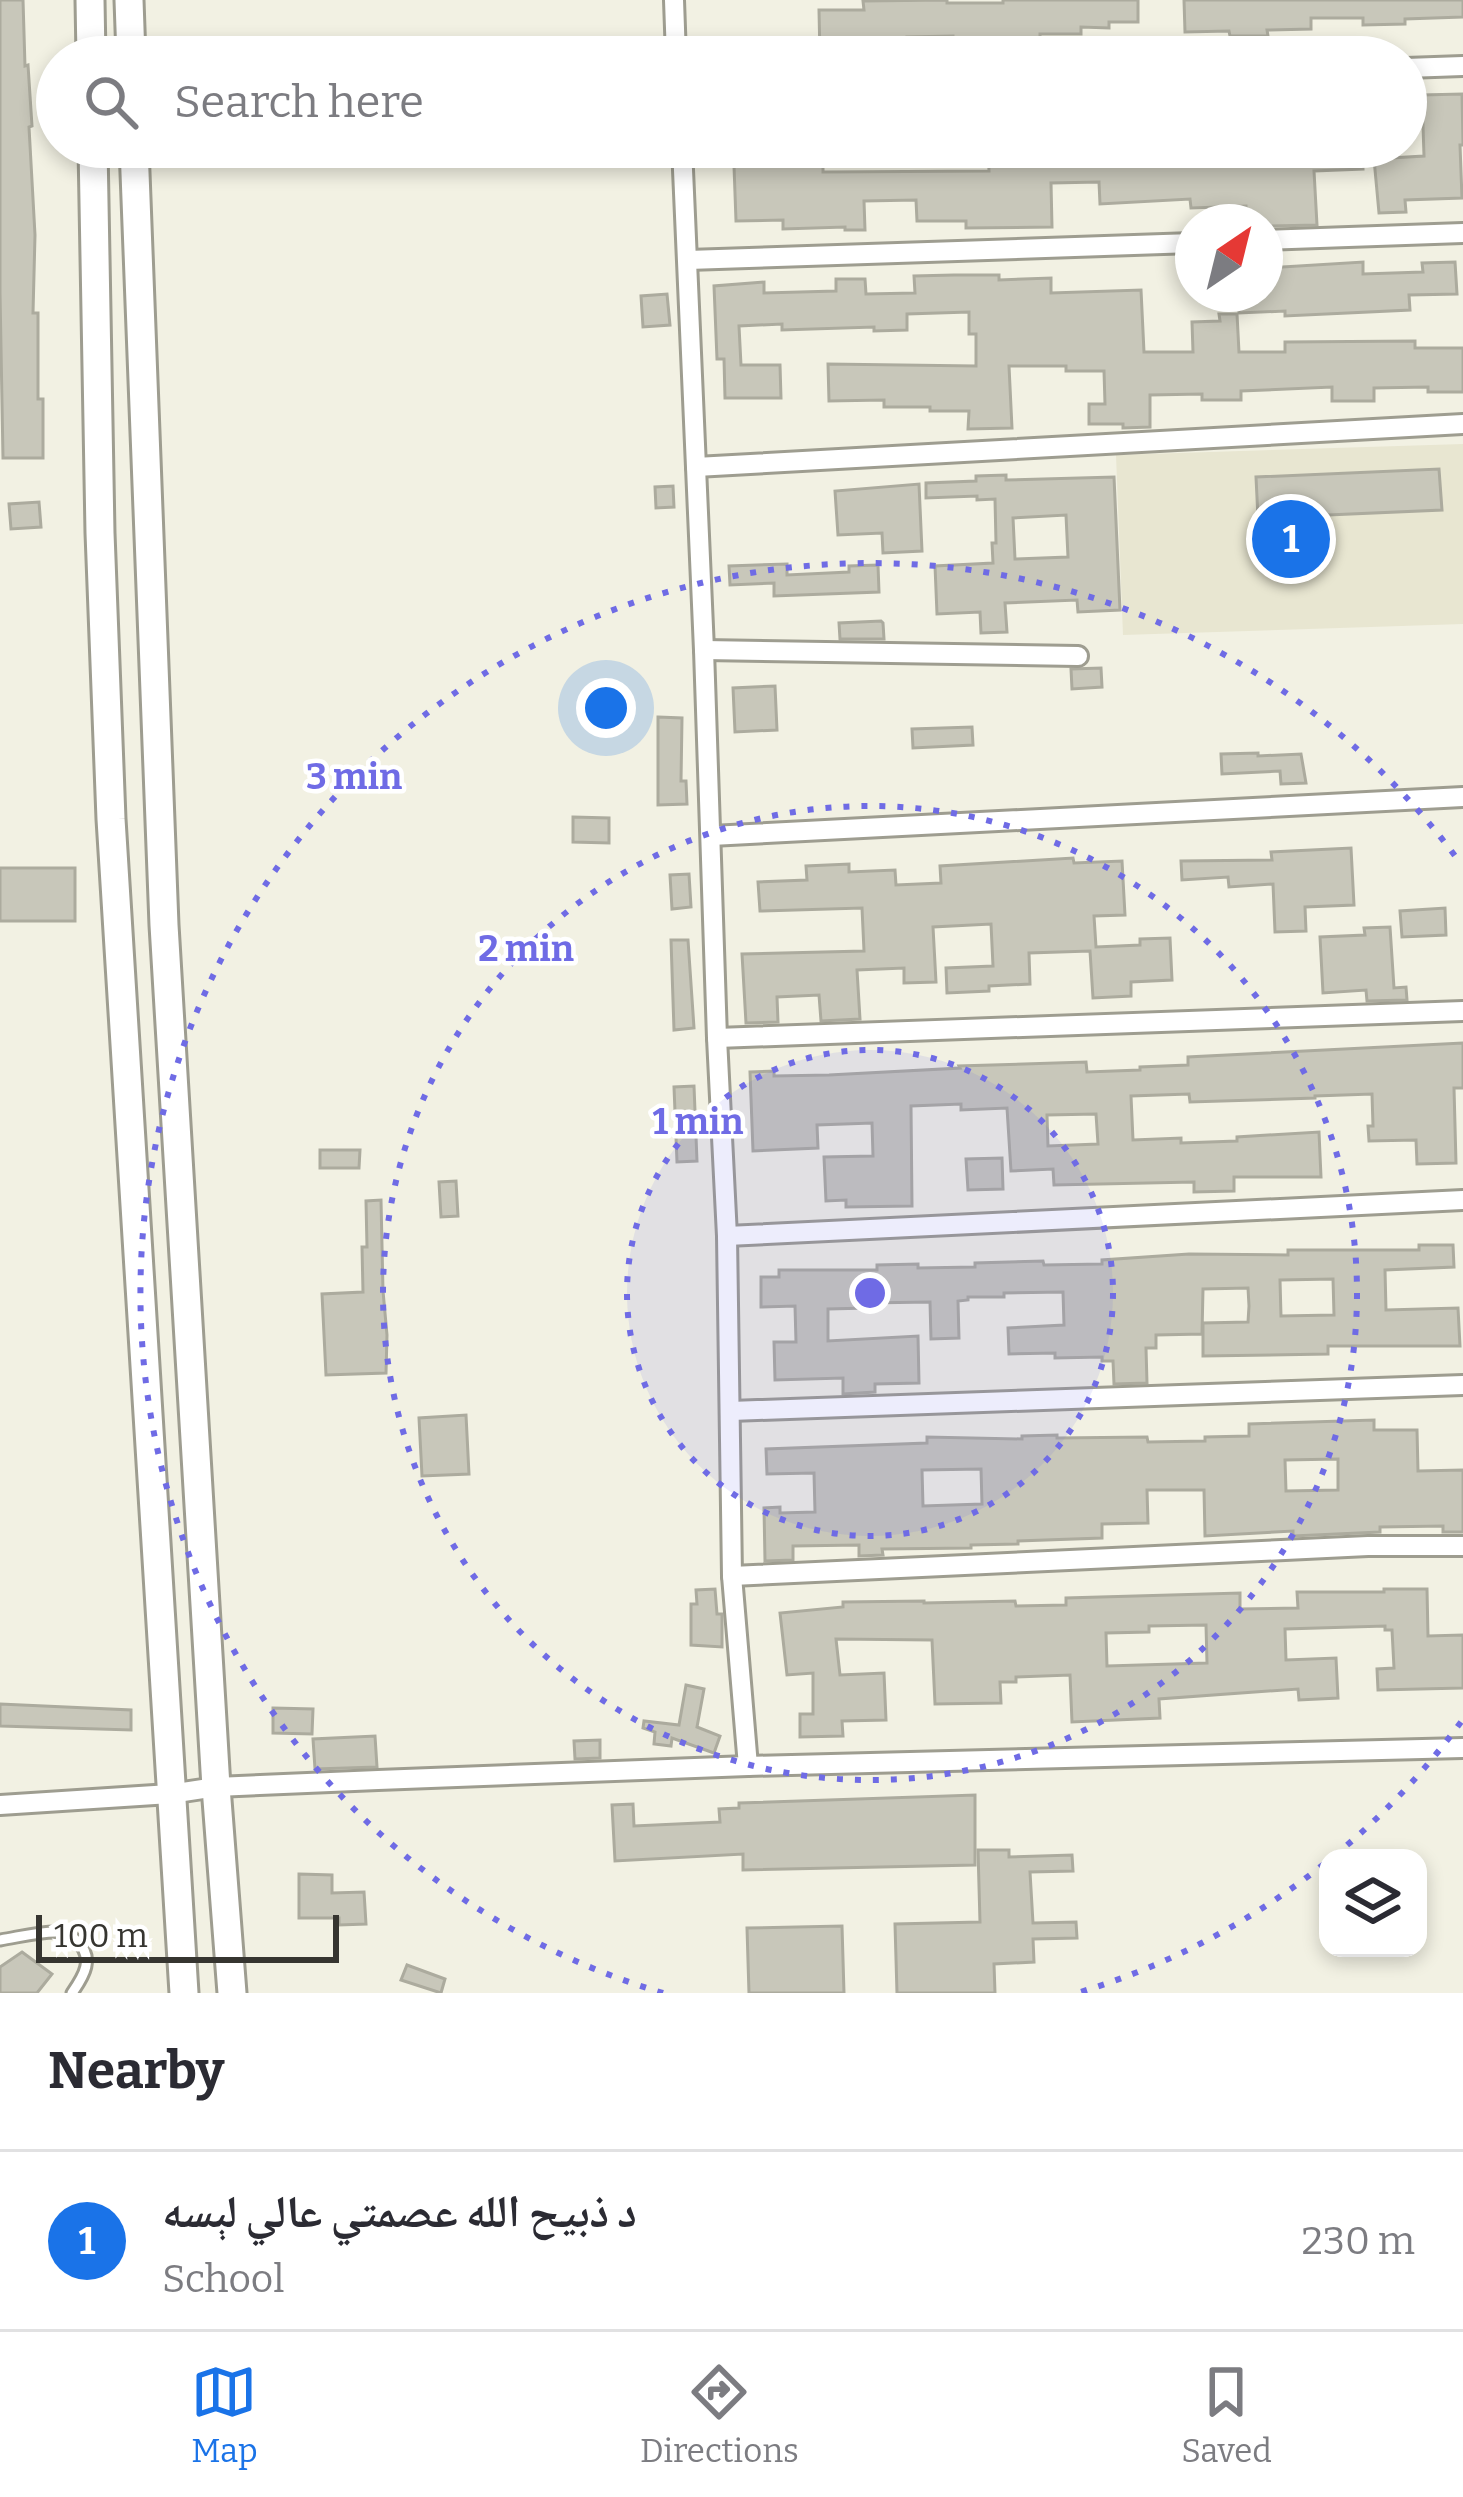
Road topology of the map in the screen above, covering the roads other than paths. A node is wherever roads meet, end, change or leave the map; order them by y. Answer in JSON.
{"nodes":[{"id":1,"x":90,"y":0,"type":"edge"},
{"id":2,"x":129,"y":0,"type":"edge"},
{"id":3,"x":674,"y":0,"type":"edge"},
{"id":4,"x":91,"y":36,"type":"edge"},
{"id":5,"x":130,"y":36,"type":"edge"},
{"id":6,"x":675,"y":36,"type":"edge"},
{"id":7,"x":1463,"y":66,"type":"edge"},
{"id":8,"x":1427,"y":67,"type":"edge"},
{"id":9,"x":93,"y":168,"type":"edge"},
{"id":10,"x":135,"y":168,"type":"edge"},
{"id":11,"x":683,"y":168,"type":"edge"},
{"id":12,"x":1463,"y":233,"type":"edge"},
{"id":13,"x":1283,"y":239,"type":"edge"},
{"id":14,"x":1175,"y":243,"type":"edge"},
{"id":15,"x":688,"y":260,"type":"junction"},
{"id":16,"x":1463,"y":424,"type":"edge"},
{"id":17,"x":696,"y":467,"type":"junction"},
{"id":18,"x":704,"y":650,"type":"junction"},
{"id":19,"x":1078,"y":656,"type":"dead end"},
{"id":20,"x":1463,"y":797,"type":"edge"},
{"id":21,"x":160,"y":818,"type":"junction"},
{"id":22,"x":111,"y":819,"type":"junction"},
{"id":23,"x":711,"y":836,"type":"junction"},
{"id":24,"x":162,"y":872,"type":"junction"},
{"id":25,"x":115,"y":874,"type":"junction"},
{"id":26,"x":1463,"y":1012,"type":"edge"},
{"id":27,"x":717,"y":1038,"type":"junction"},
{"id":28,"x":1463,"y":1200,"type":"edge"},
{"id":29,"x":727,"y":1236,"type":"junction"},
{"id":30,"x":1463,"y":1385,"type":"edge"},
{"id":31,"x":731,"y":1411,"type":"junction"},
{"id":32,"x":1463,"y":1546,"type":"edge"},
{"id":33,"x":732,"y":1576,"type":"junction"},
{"id":34,"x":1463,"y":1748,"type":"edge"},
{"id":35,"x":748,"y":1766,"type":"junction"},
{"id":36,"x":216,"y":1787,"type":"junction"},
{"id":37,"x":170,"y":1794,"type":"junction"},
{"id":38,"x":0,"y":1805,"type":"edge"},
{"id":39,"x":0,"y":1940,"type":"edge"},
{"id":40,"x":72,"y":1993,"type":"edge"},
{"id":41,"x":184,"y":1993,"type":"edge"},
{"id":42,"x":232,"y":1993,"type":"edge"}],
"edges":[{"from":1,"to":4,"type":"main road"},
{"from":2,"to":5,"type":"main road"},
{"from":3,"to":6,"type":"street"},
{"from":7,"to":8,"type":"street"},
{"from":9,"to":22,"type":"main road"},
{"from":10,"to":21,"type":"main road"},
{"from":11,"to":15,"type":"street"},
{"from":12,"to":13,"type":"street"},
{"from":14,"to":15,"type":"street"},
{"from":15,"to":17,"type":"street"},
{"from":16,"to":17,"type":"street"},
{"from":17,"to":18,"type":"street"},
{"from":18,"to":19,"type":"street"},
{"from":18,"to":23,"type":"street"},
{"from":20,"to":23,"type":"street"},
{"from":21,"to":22,"type":"main road"},
{"from":21,"to":24,"type":"main road"},
{"from":22,"to":25,"type":"main road"},
{"from":23,"to":27,"type":"street"},
{"from":24,"to":25,"type":"main road"},
{"from":24,"to":36,"type":"main road"},
{"from":25,"to":37,"type":"main road"},
{"from":26,"to":27,"type":"street"},
{"from":27,"to":29,"type":"street"},
{"from":28,"to":29,"type":"street"},
{"from":29,"to":31,"type":"street"},
{"from":30,"to":31,"type":"street"},
{"from":31,"to":33,"type":"street"},
{"from":32,"to":33,"type":"street"},
{"from":33,"to":35,"type":"street"},
{"from":34,"to":35,"type":"street"},
{"from":35,"to":36,"type":"street"},
{"from":36,"to":37,"type":"street"},
{"from":36,"to":42,"type":"main road"},
{"from":37,"to":38,"type":"street"},
{"from":37,"to":41,"type":"main road"},
{"from":39,"to":40,"type":"lane"}]}
